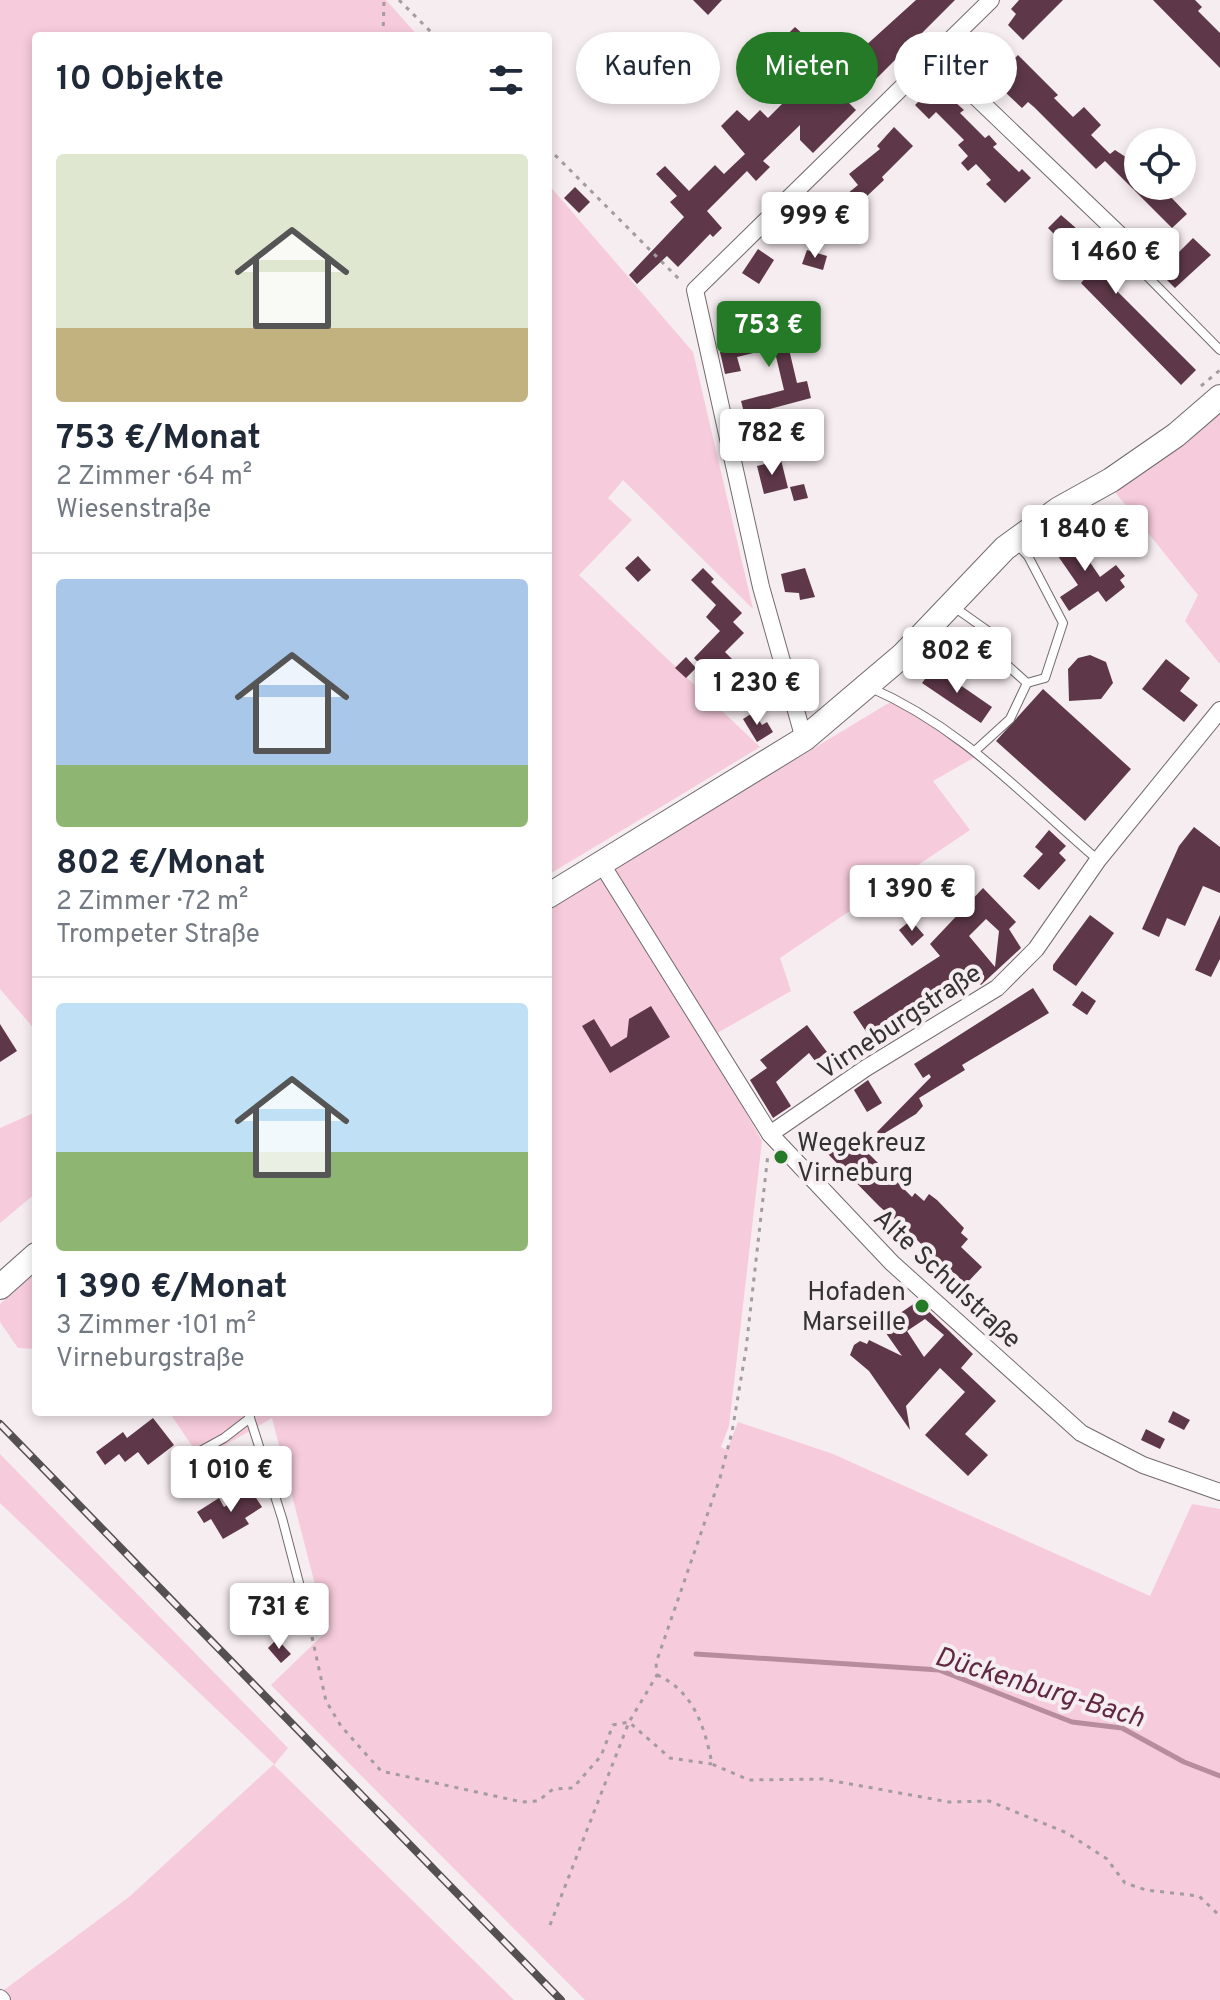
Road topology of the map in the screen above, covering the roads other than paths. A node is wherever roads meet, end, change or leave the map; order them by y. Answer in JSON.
{"nodes":[{"id":1,"x":991,"y":0,"type":"edge"},
{"id":2,"x":959,"y":32,"type":"edge"},
{"id":3,"x":894,"y":96,"type":"edge"},
{"id":4,"x":983,"y":104,"type":"edge"},
{"id":5,"x":1143,"y":257,"type":"joint"},
{"id":6,"x":1220,"y":350,"type":"edge"},
{"id":7,"x":1220,"y":397,"type":"edge"},
{"id":8,"x":1015,"y":541,"type":"junction"},
{"id":9,"x":951,"y":604,"type":"junction"},
{"id":10,"x":1027,"y":683,"type":"junction"},
{"id":11,"x":869,"y":686,"type":"junction"},
{"id":12,"x":1220,"y":710,"type":"edge"},
{"id":13,"x":804,"y":739,"type":"junction"},
{"id":14,"x":976,"y":750,"type":"junction"},
{"id":15,"x":1098,"y":860,"type":"junction"},
{"id":16,"x":601,"y":863,"type":"junction"},
{"id":17,"x":552,"y":894,"type":"edge"},
{"id":18,"x":770,"y":1134,"type":"junction"},
{"id":19,"x":32,"y":1259,"type":"edge"},
{"id":20,"x":0,"y":1287,"type":"edge"},
{"id":21,"x":248,"y":1416,"type":"edge"},
{"id":22,"x":249,"y":1416,"type":"edge"},
{"id":23,"x":177,"y":1464,"type":"dead end"},
{"id":24,"x":1220,"y":1492,"type":"edge"},
{"id":25,"x":310,"y":1625,"type":"road end"}],
"edges":[{"from":1,"to":2,"type":"street"},
{"from":3,"to":13,"type":"street"},
{"from":4,"to":5,"type":"street"},
{"from":5,"to":6,"type":"lane"},
{"from":7,"to":8,"type":"main road"},
{"from":8,"to":9,"type":"main road"},
{"from":8,"to":10,"type":"lane"},
{"from":9,"to":10,"type":"lane"},
{"from":9,"to":11,"type":"main road"},
{"from":10,"to":14,"type":"lane"},
{"from":11,"to":13,"type":"main road"},
{"from":11,"to":14,"type":"lane"},
{"from":12,"to":15,"type":"street","name":"Virneburgstraße"},
{"from":13,"to":16,"type":"main road"},
{"from":14,"to":15,"type":"lane"},
{"from":15,"to":18,"type":"street","name":"Virneburgstraße"},
{"from":16,"to":17,"type":"main road"},
{"from":16,"to":18,"type":"street","name":"Alte Schulstraße"},
{"from":18,"to":24,"type":"street","name":"Alte Schulstraße"},
{"from":19,"to":20,"type":"main road"},
{"from":21,"to":23,"type":"lane"},
{"from":22,"to":25,"type":"lane"}]}
